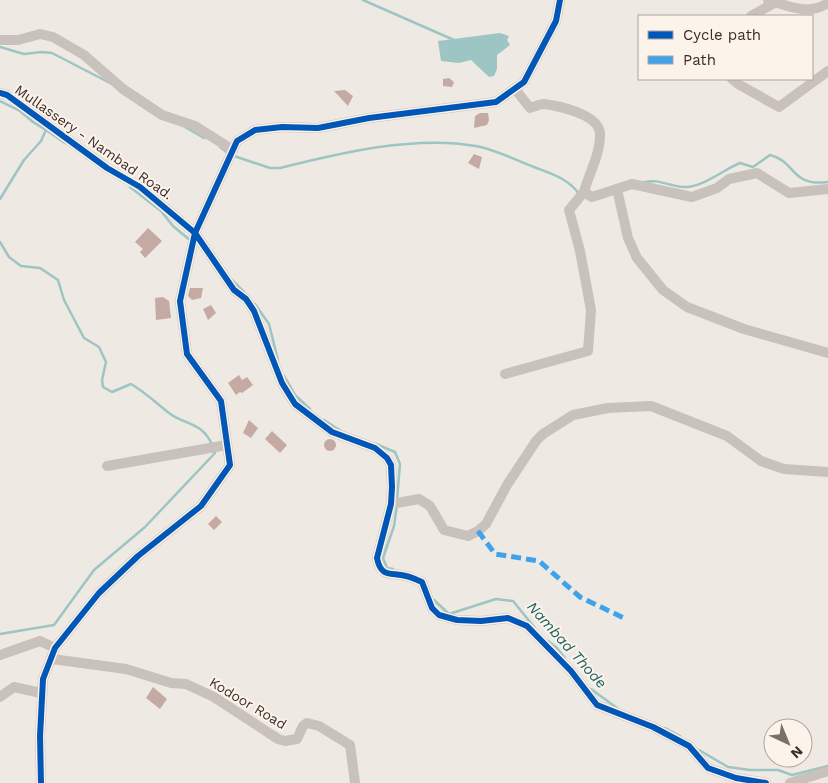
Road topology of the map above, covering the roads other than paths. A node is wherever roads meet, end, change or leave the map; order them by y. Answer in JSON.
{"nodes":[{"id":1,"x":560,"y":0,"type":"edge"},
{"id":2,"x":774,"y":1,"type":"edge"},
{"id":3,"x":828,"y":2,"type":"edge"},
{"id":4,"x":753,"y":15,"type":"edge"},
{"id":5,"x":0,"y":40,"type":"edge"},
{"id":6,"x":828,"y":71,"type":"edge"},
{"id":7,"x":733,"y":80,"type":"edge"},
{"id":8,"x":515,"y":88,"type":"junction"},
{"id":9,"x":0,"y":93,"type":"edge"},
{"id":10,"x":231,"y":153,"type":"junction"},
{"id":11,"x":586,"y":188,"type":"junction"},
{"id":12,"x":617,"y":189,"type":"junction"},
{"id":13,"x":828,"y":189,"type":"edge"},
{"id":14,"x":194,"y":236,"type":"junction"},
{"id":15,"x":828,"y":353,"type":"edge"},
{"id":16,"x":505,"y":374,"type":"dead end"},
{"id":17,"x":227,"y":445,"type":"junction"},
{"id":18,"x":107,"y":466,"type":"dead end"},
{"id":19,"x":828,"y":472,"type":"edge"},
{"id":20,"x":391,"y":504,"type":"junction"},
{"id":21,"x":55,"y":648,"type":"junction"},
{"id":22,"x":0,"y":655,"type":"edge"},
{"id":23,"x":52,"y":659,"type":"junction"},
{"id":24,"x":41,"y":693,"type":"junction"},
{"id":25,"x":0,"y":696,"type":"edge"},
{"id":26,"x":828,"y":771,"type":"edge"},
{"id":27,"x":41,"y":783,"type":"edge"},
{"id":28,"x":355,"y":783,"type":"edge"},
{"id":29,"x":766,"y":783,"type":"edge"},
{"id":30,"x":790,"y":783,"type":"edge"}],
"edges":[{"from":1,"to":8,"type":"street"},
{"from":2,"to":3,"type":"street"},
{"from":2,"to":4,"type":"street"},
{"from":5,"to":10,"type":"street"},
{"from":6,"to":7,"type":"street"},
{"from":8,"to":10,"type":"street"},
{"from":8,"to":11,"type":"street"},
{"from":9,"to":14,"type":"street","name":"Mullassery - Nambad Road."},
{"from":10,"to":14,"type":"street"},
{"from":11,"to":12,"type":"street"},
{"from":11,"to":16,"type":"street"},
{"from":12,"to":13,"type":"street"},
{"from":12,"to":15,"type":"street"},
{"from":14,"to":17,"type":"street"},
{"from":14,"to":20,"type":"street","name":"Mullassery - Nambad Road."},
{"from":17,"to":18,"type":"street"},
{"from":17,"to":21,"type":"street"},
{"from":19,"to":20,"type":"street"},
{"from":20,"to":29,"type":"street","name":"Mullassery - Nambad Road."},
{"from":21,"to":22,"type":"street"},
{"from":21,"to":23,"type":"street"},
{"from":23,"to":24,"type":"street"},
{"from":23,"to":28,"type":"street","name":"Kodoor Road"},
{"from":24,"to":25,"type":"street"},
{"from":24,"to":27,"type":"street"},
{"from":26,"to":30,"type":"street"}]}
